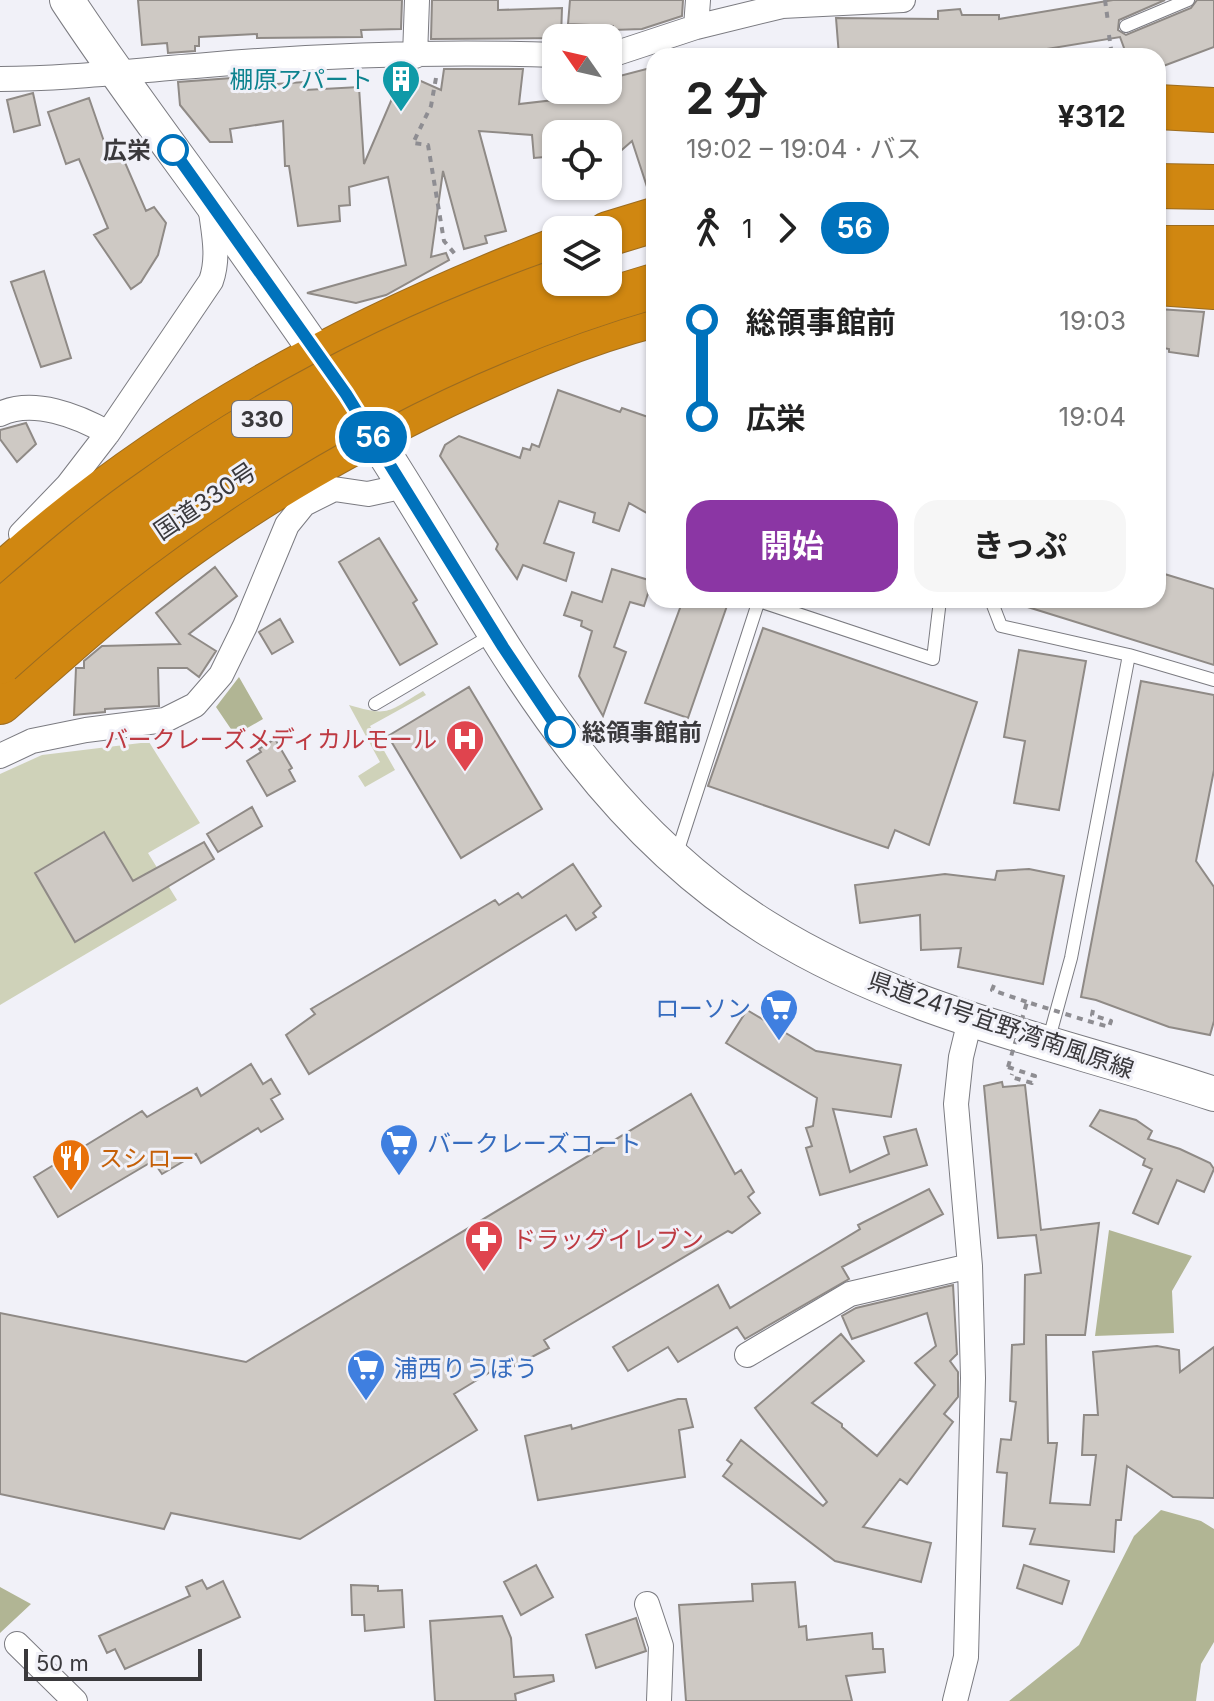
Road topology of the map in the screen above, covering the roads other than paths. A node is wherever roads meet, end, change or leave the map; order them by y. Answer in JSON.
{"nodes":[{"id":1,"x":67,"y":0,"type":"edge"},
{"id":2,"x":417,"y":0,"type":"edge"},
{"id":3,"x":698,"y":0,"type":"edge"},
{"id":4,"x":903,"y":0,"type":"edge"},
{"id":5,"x":1188,"y":0,"type":"edge"},
{"id":6,"x":1126,"y":26,"type":"dead end"},
{"id":7,"x":696,"y":27,"type":"junction"},
{"id":8,"x":622,"y":51,"type":"edge"},
{"id":9,"x":542,"y":55,"type":"edge"},
{"id":10,"x":415,"y":56,"type":"junction"},
{"id":11,"x":114,"y":72,"type":"junction"},
{"id":12,"x":0,"y":79,"type":"edge"},
{"id":13,"x":1166,"y":107,"type":"edge"},
{"id":14,"x":1214,"y":110,"type":"edge"},
{"id":15,"x":1166,"y":158,"type":"edge"},
{"id":16,"x":1214,"y":159,"type":"edge"},
{"id":17,"x":1166,"y":186,"type":"edge"},
{"id":18,"x":1214,"y":187,"type":"edge"},
{"id":19,"x":209,"y":200,"type":"junction"},
{"id":20,"x":646,"y":222,"type":"edge"},
{"id":21,"x":1166,"y":222,"type":"edge"},
{"id":22,"x":1214,"y":223,"type":"edge"},
{"id":23,"x":622,"y":230,"type":"edge"},
{"id":24,"x":1166,"y":248,"type":"edge"},
{"id":25,"x":1214,"y":248,"type":"edge"},
{"id":26,"x":646,"y":253,"type":"edge"},
{"id":27,"x":542,"y":256,"type":"edge"},
{"id":28,"x":622,"y":260,"type":"edge"},
{"id":29,"x":1166,"y":284,"type":"edge"},
{"id":30,"x":1214,"y":287,"type":"edge"},
{"id":31,"x":542,"y":288,"type":"edge"},
{"id":32,"x":646,"y":289,"type":"edge"},
{"id":33,"x":646,"y":318,"type":"edge"},
{"id":34,"x":318,"y":356,"type":"junction"},
{"id":35,"x":0,"y":414,"type":"edge"},
{"id":36,"x":108,"y":433,"type":"junction"},
{"id":37,"x":371,"y":433,"type":"junction"},
{"id":38,"x":405,"y":486,"type":"junction"},
{"id":39,"x":0,"y":556,"type":"edge"},
{"id":40,"x":0,"y":577,"type":"edge"},
{"id":41,"x":756,"y":608,"type":"edge"},
{"id":42,"x":782,"y":608,"type":"edge"},
{"id":43,"x":806,"y":608,"type":"edge"},
{"id":44,"x":939,"y":608,"type":"edge"},
{"id":45,"x":994,"y":608,"type":"edge"},
{"id":46,"x":0,"y":613,"type":"edge"},
{"id":47,"x":804,"y":616,"type":"junction"},
{"id":48,"x":495,"y":634,"type":"junction"},
{"id":49,"x":1129,"y":655,"type":"junction"},
{"id":50,"x":0,"y":662,"type":"edge"},
{"id":51,"x":1214,"y":680,"type":"edge"},
{"id":52,"x":0,"y":702,"type":"edge"},
{"id":53,"x":375,"y":704,"type":"dead end"},
{"id":54,"x":0,"y":756,"type":"edge"},
{"id":55,"x":675,"y":860,"type":"junction"},
{"id":56,"x":970,"y":1020,"type":"junction"},
{"id":57,"x":1047,"y":1045,"type":"junction"},
{"id":58,"x":1214,"y":1094,"type":"edge"},
{"id":59,"x":970,"y":1266,"type":"junction"},
{"id":60,"x":747,"y":1355,"type":"dead end"},
{"id":61,"x":647,"y":1604,"type":"dead end"},
{"id":62,"x":17,"y":1644,"type":"dead end"},
{"id":63,"x":75,"y":1701,"type":"edge"},
{"id":64,"x":659,"y":1701,"type":"edge"},
{"id":65,"x":955,"y":1701,"type":"edge"}],
"edges":[{"from":1,"to":11,"type":"main road","name":"県道241号宜野湾南風原線"},
{"from":2,"to":10,"type":"street"},
{"from":3,"to":7,"type":"street"},
{"from":4,"to":7,"type":"street"},
{"from":5,"to":6,"type":"lane"},
{"from":7,"to":8,"type":"street"},
{"from":9,"to":10,"type":"street"},
{"from":10,"to":11,"type":"street"},
{"from":11,"to":12,"type":"street"},
{"from":11,"to":19,"type":"main road","name":"県道241号宜野湾南風原線"},
{"from":13,"to":14,"type":"highway"},
{"from":15,"to":16,"type":"highway"},
{"from":17,"to":18,"type":"highway"},
{"from":19,"to":34,"type":"main road","name":"県道241号宜野湾南風原線"},
{"from":19,"to":36,"type":"street"},
{"from":20,"to":23,"type":"highway"},
{"from":21,"to":22,"type":"highway"},
{"from":24,"to":25,"type":"highway"},
{"from":26,"to":28,"type":"highway"},
{"from":27,"to":34,"type":"highway"},
{"from":29,"to":30,"type":"highway"},
{"from":31,"to":46,"type":"highway","name":"国道330号","number":"330","bridge":true},
{"from":32,"to":50,"type":"highway","name":"国道330号","number":"330","bridge":true},
{"from":33,"to":37,"type":"highway"},
{"from":34,"to":37,"type":"main road","name":"県道241号宜野湾南風原線"},
{"from":34,"to":40,"type":"highway"},
{"from":35,"to":36,"type":"street"},
{"from":36,"to":39,"type":"street"},
{"from":37,"to":38,"type":"main road","name":"県道241号宜野湾南風原線"},
{"from":37,"to":52,"type":"highway"},
{"from":38,"to":48,"type":"main road","name":"県道241号宜野湾南風原線"},
{"from":38,"to":54,"type":"street"},
{"from":41,"to":55,"type":"lane"},
{"from":42,"to":47,"type":"lane"},
{"from":43,"to":47,"type":"lane"},
{"from":44,"to":47,"type":"lane"},
{"from":45,"to":49,"type":"lane"},
{"from":48,"to":53,"type":"lane"},
{"from":48,"to":55,"type":"main road","name":"県道241号宜野湾南風原線"},
{"from":49,"to":51,"type":"lane"},
{"from":49,"to":57,"type":"lane"},
{"from":55,"to":56,"type":"main road","name":"県道241号宜野湾南風原線"},
{"from":56,"to":57,"type":"main road","name":"県道241号宜野湾南風原線"},
{"from":56,"to":59,"type":"street"},
{"from":57,"to":58,"type":"main road","name":"県道241号宜野湾南風原線"},
{"from":59,"to":60,"type":"street"},
{"from":59,"to":65,"type":"street"},
{"from":61,"to":64,"type":"street"},
{"from":62,"to":63,"type":"street"}]}
